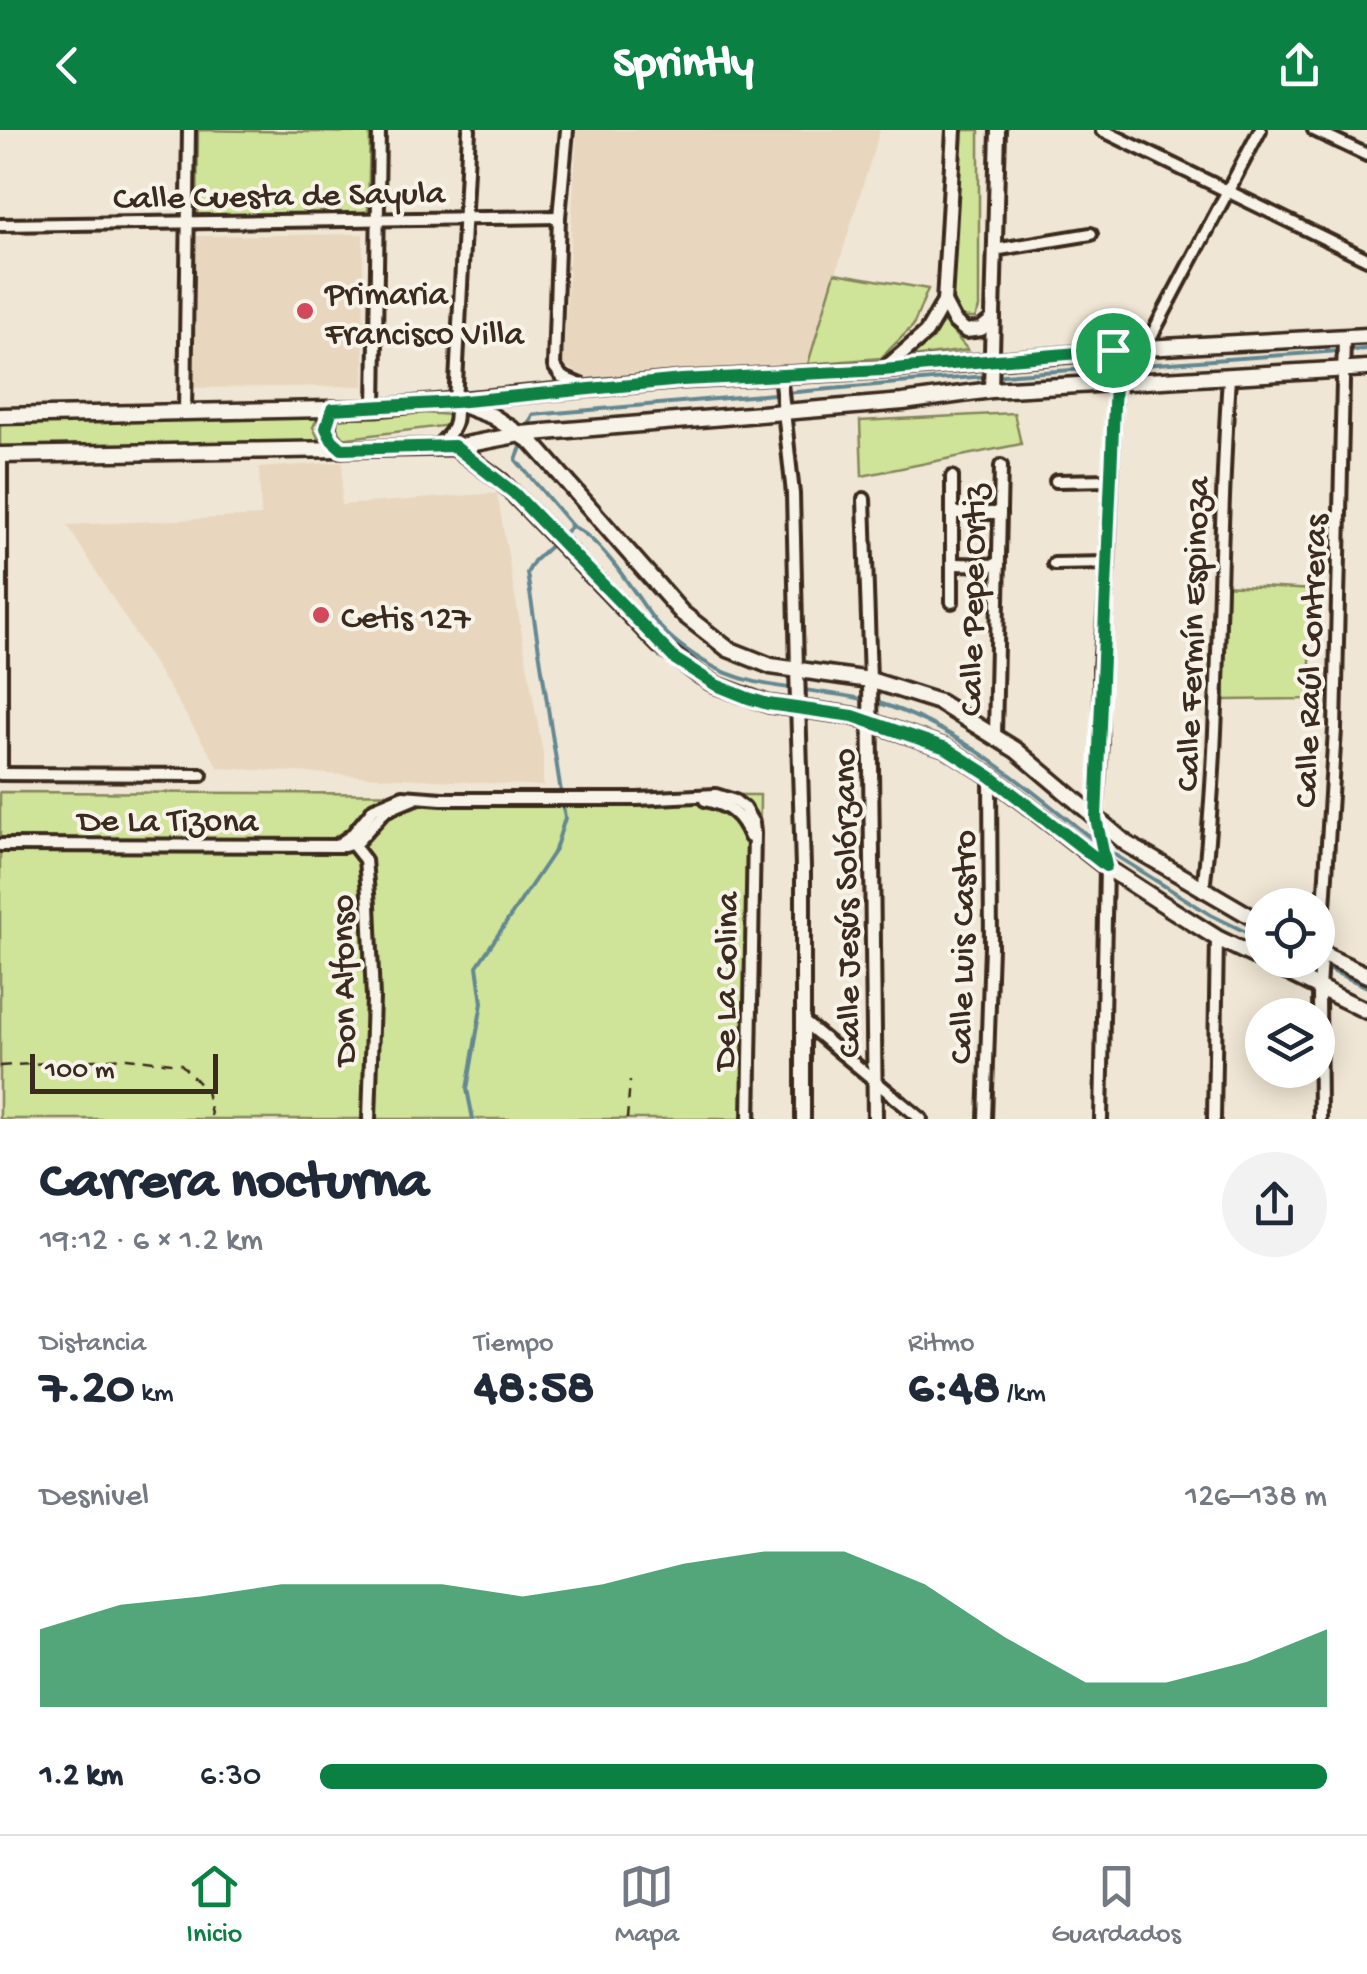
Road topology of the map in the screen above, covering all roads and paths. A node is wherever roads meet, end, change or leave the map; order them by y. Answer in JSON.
{"nodes":[{"id":1,"x":189,"y":130,"type":"edge"},
{"id":2,"x":379,"y":130,"type":"edge"},
{"id":3,"x":469,"y":130,"type":"edge"},
{"id":4,"x":567,"y":130,"type":"edge"},
{"id":5,"x":954,"y":130,"type":"edge"},
{"id":6,"x":998,"y":130,"type":"edge"},
{"id":7,"x":1102,"y":130,"type":"edge"},
{"id":8,"x":1260,"y":130,"type":"edge"},
{"id":9,"x":1314,"y":130,"type":"edge"},
{"id":10,"x":1367,"y":155,"type":"edge"},
{"id":11,"x":1228,"y":191,"type":"junction"},
{"id":12,"x":559,"y":217,"type":"junction"},
{"id":13,"x":466,"y":218,"type":"junction"},
{"id":14,"x":378,"y":220,"type":"junction"},
{"id":15,"x":188,"y":222,"type":"junction"},
{"id":16,"x":0,"y":225,"type":"edge"},
{"id":17,"x":1091,"y":234,"type":"dead end"},
{"id":18,"x":994,"y":250,"type":"junction"},
{"id":19,"x":1367,"y":259,"type":"edge"},
{"id":20,"x":944,"y":302,"type":"junction"},
{"id":21,"x":992,"y":320,"type":"junction"},
{"id":22,"x":1366,"y":334,"type":"edge"},
{"id":23,"x":1344,"y":338,"type":"junction"},
{"id":24,"x":1145,"y":348,"type":"junction"},
{"id":25,"x":1113,"y":350,"type":"junction"},
{"id":26,"x":992,"y":358,"type":"junction"},
{"id":27,"x":1367,"y":368,"type":"edge"},
{"id":28,"x":883,"y":370,"type":"junction"},
{"id":29,"x":1346,"y":370,"type":"junction"},
{"id":30,"x":780,"y":374,"type":"junction"},
{"id":31,"x":1229,"y":378,"type":"junction"},
{"id":32,"x":1115,"y":383,"type":"junction"},
{"id":33,"x":589,"y":388,"type":"junction"},
{"id":34,"x":992,"y":390,"type":"junction"},
{"id":35,"x":455,"y":402,"type":"junction"},
{"id":36,"x":375,"y":408,"type":"junction"},
{"id":37,"x":332,"y":409,"type":"junction"},
{"id":38,"x":783,"y":410,"type":"junction"},
{"id":39,"x":184,"y":413,"type":"junction"},
{"id":40,"x":0,"y":416,"type":"edge"},
{"id":41,"x":526,"y":433,"type":"junction"},
{"id":42,"x":437,"y":446,"type":"junction"},
{"id":43,"x":454,"y":446,"type":"junction"},
{"id":44,"x":342,"y":449,"type":"junction"},
{"id":45,"x":1,"y":455,"type":"edge"},
{"id":46,"x":1000,"y":466,"type":"dead end"},
{"id":47,"x":952,"y":477,"type":"dead end"},
{"id":48,"x":1056,"y":480,"type":"dead end"},
{"id":49,"x":1111,"y":480,"type":"junction"},
{"id":50,"x":864,"y":499,"type":"dead end"},
{"id":51,"x":954,"y":513,"type":"junction"},
{"id":52,"x":1000,"y":514,"type":"junction"},
{"id":53,"x":953,"y":564,"type":"junction"},
{"id":54,"x":1054,"y":564,"type":"dead end"},
{"id":55,"x":1108,"y":564,"type":"junction"},
{"id":56,"x":999,"y":565,"type":"junction"},
{"id":57,"x":952,"y":602,"type":"dead end"},
{"id":58,"x":796,"y":669,"type":"junction"},
{"id":59,"x":870,"y":680,"type":"junction"},
{"id":60,"x":798,"y":708,"type":"junction"},
{"id":61,"x":871,"y":721,"type":"junction"},
{"id":62,"x":995,"y":734,"type":"junction"},
{"id":63,"x":0,"y":774,"type":"edge"},
{"id":64,"x":201,"y":775,"type":"dead end"},
{"id":65,"x":990,"y":776,"type":"junction"},
{"id":66,"x":1096,"y":818,"type":"junction"},
{"id":67,"x":350,"y":841,"type":"junction"},
{"id":68,"x":752,"y":843,"type":"joint"},
{"id":69,"x":0,"y":845,"type":"edge"},
{"id":70,"x":336,"y":846,"type":"joint"},
{"id":71,"x":1106,"y":866,"type":"junction"},
{"id":72,"x":1323,"y":888,"type":"edge"},
{"id":73,"x":1203,"y":892,"type":"junction"},
{"id":74,"x":1245,"y":914,"type":"edge"},
{"id":75,"x":1217,"y":938,"type":"junction"},
{"id":76,"x":1335,"y":960,"type":"edge"},
{"id":77,"x":1367,"y":974,"type":"edge"},
{"id":78,"x":1319,"y":978,"type":"edge"},
{"id":79,"x":1319,"y":989,"type":"junction"},
{"id":80,"x":1367,"y":1011,"type":"edge"},
{"id":81,"x":804,"y":1022,"type":"junction"},
{"id":82,"x":0,"y":1066,"type":"edge"},
{"id":83,"x":630,"y":1081,"type":"dead end"},
{"id":84,"x":877,"y":1083,"type":"junction"},
{"id":85,"x":212,"y":1119,"type":"edge"},
{"id":86,"x":369,"y":1119,"type":"edge"},
{"id":87,"x":627,"y":1119,"type":"edge"},
{"id":88,"x":749,"y":1119,"type":"edge"},
{"id":89,"x":802,"y":1119,"type":"edge"},
{"id":90,"x":875,"y":1119,"type":"edge"},
{"id":91,"x":922,"y":1119,"type":"edge"},
{"id":92,"x":985,"y":1119,"type":"edge"},
{"id":93,"x":1101,"y":1119,"type":"edge"},
{"id":94,"x":1214,"y":1119,"type":"edge"},
{"id":95,"x":1320,"y":1119,"type":"edge"}],
"edges":[{"from":1,"to":15,"type":"street"},
{"from":2,"to":14,"type":"street"},
{"from":3,"to":13,"type":"street"},
{"from":4,"to":12,"type":"street"},
{"from":5,"to":20,"type":"street"},
{"from":6,"to":18,"type":"street"},
{"from":7,"to":11,"type":"street"},
{"from":8,"to":11,"type":"street"},
{"from":9,"to":10,"type":"street"},
{"from":11,"to":19,"type":"street"},
{"from":11,"to":24,"type":"street"},
{"from":12,"to":13,"type":"street","name":"Calle Cuesta de Sayula"},
{"from":12,"to":33,"type":"street"},
{"from":13,"to":14,"type":"street","name":"Calle Cuesta de Sayula"},
{"from":13,"to":35,"type":"street"},
{"from":14,"to":15,"type":"street","name":"Calle Cuesta de Sayula"},
{"from":14,"to":36,"type":"street"},
{"from":15,"to":16,"type":"street","name":"Calle Cuesta de Sayula"},
{"from":15,"to":39,"type":"street"},
{"from":17,"to":18,"type":"street"},
{"from":18,"to":21,"type":"street"},
{"from":20,"to":21,"type":"street"},
{"from":20,"to":28,"type":"street"},
{"from":21,"to":26,"type":"street"},
{"from":22,"to":23,"type":"main road"},
{"from":23,"to":24,"type":"main road"},
{"from":23,"to":29,"type":"street","name":"Calle Raúl Contreras"},
{"from":24,"to":25,"type":"main road"},
{"from":25,"to":26,"type":"main road"},
{"from":25,"to":32,"type":"street"},
{"from":26,"to":28,"type":"main road"},
{"from":26,"to":34,"type":"street"},
{"from":27,"to":29,"type":"main road"},
{"from":28,"to":30,"type":"main road"},
{"from":29,"to":31,"type":"main road"},
{"from":29,"to":72,"type":"street","name":"Calle Raúl Contreras"},
{"from":30,"to":33,"type":"main road"},
{"from":30,"to":38,"type":"street"},
{"from":31,"to":32,"type":"main road"},
{"from":31,"to":73,"type":"street","name":"Calle Fermín Espinoza"},
{"from":32,"to":34,"type":"main road"},
{"from":32,"to":49,"type":"street"},
{"from":33,"to":35,"type":"main road"},
{"from":34,"to":38,"type":"main road"},
{"from":35,"to":36,"type":"main road"},
{"from":35,"to":41,"type":"main road"},
{"from":35,"to":42,"type":"street"},
{"from":36,"to":37,"type":"main road"},
{"from":37,"to":39,"type":"main road"},
{"from":37,"to":44,"type":"main road"},
{"from":38,"to":41,"type":"main road"},
{"from":38,"to":58,"type":"street"},
{"from":39,"to":40,"type":"main road"},
{"from":41,"to":43,"type":"main road"},
{"from":41,"to":58,"type":"main road"},
{"from":42,"to":43,"type":"main road"},
{"from":42,"to":44,"type":"main road"},
{"from":43,"to":60,"type":"main road"},
{"from":44,"to":45,"type":"main road"},
{"from":45,"to":63,"type":"street"},
{"from":46,"to":52,"type":"street","name":"Calle Pepe Ortiz"},
{"from":47,"to":51,"type":"street"},
{"from":48,"to":49,"type":"street"},
{"from":49,"to":55,"type":"street"},
{"from":50,"to":59,"type":"street"},
{"from":51,"to":52,"type":"street"},
{"from":51,"to":53,"type":"street"},
{"from":52,"to":56,"type":"street","name":"Calle Pepe Ortiz"},
{"from":53,"to":56,"type":"street"},
{"from":53,"to":57,"type":"street"},
{"from":54,"to":55,"type":"street"},
{"from":55,"to":66,"type":"street"},
{"from":56,"to":62,"type":"street","name":"Calle Pepe Ortiz"},
{"from":58,"to":59,"type":"main road"},
{"from":58,"to":60,"type":"street"},
{"from":59,"to":61,"type":"street","name":"Calle Jesús Solórzano"},
{"from":59,"to":62,"type":"main road"},
{"from":60,"to":61,"type":"main road"},
{"from":60,"to":81,"type":"street"},
{"from":61,"to":65,"type":"main road"},
{"from":61,"to":84,"type":"street","name":"Calle Jesús Solórzano"},
{"from":62,"to":66,"type":"main road"},
{"from":63,"to":64,"type":"street"},
{"from":65,"to":71,"type":"main road"},
{"from":65,"to":92,"type":"street","name":"Calle Luis Castro"},
{"from":66,"to":71,"type":"street"},
{"from":66,"to":73,"type":"main road"},
{"from":67,"to":68,"type":"street","name":"Don Alfonso"},
{"from":67,"to":70,"type":"street","name":"Don Alfonso"},
{"from":67,"to":86,"type":"street","name":"Don Alfonso"},
{"from":68,"to":88,"type":"street","name":"De La Colina"},
{"from":69,"to":70,"type":"street","name":"De La Tizona"},
{"from":71,"to":75,"type":"main road"},
{"from":71,"to":93,"type":"street"},
{"from":73,"to":74,"type":"main road"},
{"from":75,"to":79,"type":"main road"},
{"from":75,"to":94,"type":"street"},
{"from":76,"to":77,"type":"main road"},
{"from":78,"to":79,"type":"street","name":"Calle Raúl Contreras"},
{"from":79,"to":80,"type":"main road"},
{"from":79,"to":95,"type":"street","name":"Calle Raúl Contreras"},
{"from":81,"to":84,"type":"street"},
{"from":81,"to":89,"type":"street"},
{"from":82,"to":85,"type":"path"},
{"from":83,"to":87,"type":"path"},
{"from":84,"to":90,"type":"street","name":"Calle Jesús Solórzano"},
{"from":84,"to":91,"type":"street"}]}
